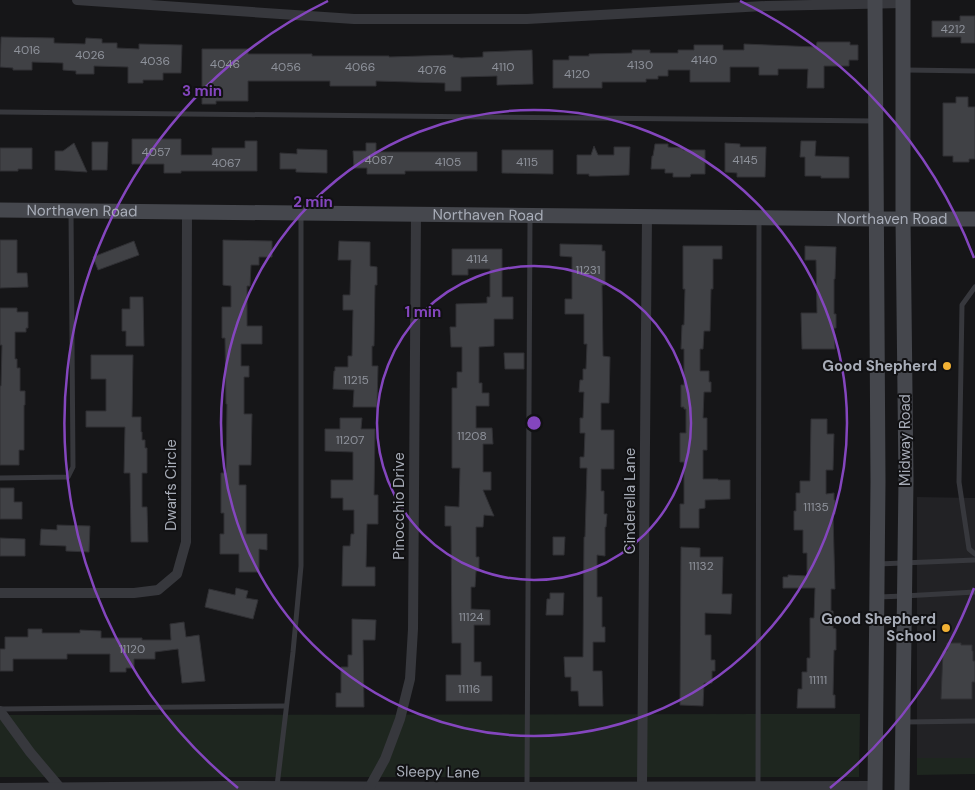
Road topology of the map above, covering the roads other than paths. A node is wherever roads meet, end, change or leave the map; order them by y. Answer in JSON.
{"nodes":[{"id":1,"x":77,"y":0,"type":"edge"},
{"id":2,"x":875,"y":1,"type":"edge"},
{"id":3,"x":903,"y":2,"type":"edge"},
{"id":4,"x":903,"y":70,"type":"junction"},
{"id":5,"x":975,"y":71,"type":"edge"},
{"id":6,"x":0,"y":112,"type":"edge"},
{"id":7,"x":875,"y":121,"type":"junction"},
{"id":8,"x":0,"y":210,"type":"edge"},
{"id":9,"x":71,"y":211,"type":"junction"},
{"id":10,"x":186,"y":212,"type":"junction"},
{"id":11,"x":301,"y":213,"type":"junction"},
{"id":12,"x":416,"y":214,"type":"junction"},
{"id":13,"x":530,"y":215,"type":"junction"},
{"id":14,"x":647,"y":216,"type":"junction"},
{"id":15,"x":759,"y":218,"type":"junction"},
{"id":16,"x":975,"y":218,"type":"edge"},
{"id":17,"x":875,"y":219,"type":"junction"},
{"id":18,"x":903,"y":219,"type":"junction"},
{"id":19,"x":975,"y":287,"type":"edge"},
{"id":20,"x":0,"y":478,"type":"edge"},
{"id":21,"x":975,"y":554,"type":"edge"},
{"id":22,"x":975,"y":560,"type":"edge"},
{"id":23,"x":877,"y":564,"type":"junction"},
{"id":24,"x":904,"y":564,"type":"junction"},
{"id":25,"x":975,"y":592,"type":"edge"},
{"id":26,"x":0,"y":593,"type":"edge"},
{"id":27,"x":904,"y":596,"type":"junction"},
{"id":28,"x":877,"y":597,"type":"junction"},
{"id":29,"x":286,"y":706,"type":"junction"},
{"id":30,"x":0,"y":710,"type":"edge"},
{"id":31,"x":975,"y":720,"type":"edge"},
{"id":32,"x":903,"y":722,"type":"junction"},
{"id":33,"x":277,"y":786,"type":"junction"},
{"id":34,"x":758,"y":786,"type":"junction"},
{"id":35,"x":527,"y":787,"type":"junction"},
{"id":36,"x":642,"y":787,"type":"junction"},
{"id":37,"x":0,"y":788,"type":"edge"},
{"id":38,"x":225,"y":788,"type":"edge"},
{"id":39,"x":369,"y":788,"type":"edge"},
{"id":40,"x":875,"y":788,"type":"edge"},
{"id":41,"x":61,"y":789,"type":"edge"},
{"id":42,"x":478,"y":789,"type":"edge"},
{"id":43,"x":594,"y":789,"type":"edge"},
{"id":44,"x":902,"y":790,"type":"edge"}],
"edges":[{"from":1,"to":2,"type":"street"},
{"from":2,"to":3,"type":"street"},
{"from":2,"to":7,"type":"main road","name":"Midway Road"},
{"from":3,"to":4,"type":"main road","name":"Midway Road"},
{"from":4,"to":5,"type":"lane"},
{"from":4,"to":18,"type":"main road","name":"Midway Road"},
{"from":6,"to":7,"type":"lane"},
{"from":7,"to":17,"type":"main road","name":"Midway Road"},
{"from":8,"to":9,"type":"main road","name":"Northaven Road"},
{"from":9,"to":10,"type":"main road","name":"Northaven Road"},
{"from":9,"to":20,"type":"lane"},
{"from":10,"to":11,"type":"main road","name":"Northaven Road"},
{"from":10,"to":26,"type":"street","name":"Dwarfs Circle"},
{"from":11,"to":12,"type":"main road","name":"Northaven Road"},
{"from":11,"to":29,"type":"lane"},
{"from":12,"to":13,"type":"main road","name":"Northaven Road"},
{"from":12,"to":39,"type":"street","name":"Pinocchio Drive"},
{"from":13,"to":14,"type":"main road","name":"Northaven Road"},
{"from":13,"to":35,"type":"lane"},
{"from":14,"to":15,"type":"main road","name":"Northaven Road"},
{"from":14,"to":36,"type":"street","name":"Cinderella Lane"},
{"from":15,"to":17,"type":"main road","name":"Northaven Road"},
{"from":15,"to":34,"type":"lane"},
{"from":16,"to":18,"type":"main road","name":"Northaven Road"},
{"from":17,"to":18,"type":"main road","name":"Northaven Road"},
{"from":17,"to":23,"type":"main road","name":"Midway Road"},
{"from":18,"to":24,"type":"main road","name":"Midway Road"},
{"from":19,"to":21,"type":"lane"},
{"from":22,"to":24,"type":"lane"},
{"from":23,"to":24,"type":"lane"},
{"from":23,"to":28,"type":"main road","name":"Midway Road"},
{"from":24,"to":27,"type":"main road","name":"Midway Road"},
{"from":25,"to":27,"type":"lane"},
{"from":27,"to":28,"type":"lane"},
{"from":27,"to":32,"type":"main road","name":"Midway Road"},
{"from":28,"to":40,"type":"main road","name":"Midway Road"},
{"from":29,"to":30,"type":"lane"},
{"from":29,"to":33,"type":"lane"},
{"from":30,"to":41,"type":"street"},
{"from":31,"to":32,"type":"lane"},
{"from":32,"to":44,"type":"main road","name":"Midway Road"},
{"from":33,"to":38,"type":"street","name":"Sleepy Lane"},
{"from":33,"to":39,"type":"street","name":"Sleepy Lane"},
{"from":34,"to":36,"type":"street","name":"Sleepy Lane"},
{"from":34,"to":40,"type":"street","name":"Sleepy Lane"},
{"from":35,"to":42,"type":"street","name":"Sleepy Lane"},
{"from":35,"to":43,"type":"street","name":"Sleepy Lane"},
{"from":36,"to":43,"type":"street","name":"Sleepy Lane"},
{"from":37,"to":41,"type":"street","name":"Sleepy Lane"},
{"from":38,"to":41,"type":"street","name":"Sleepy Lane"},
{"from":39,"to":42,"type":"street","name":"Sleepy Lane"}]}
